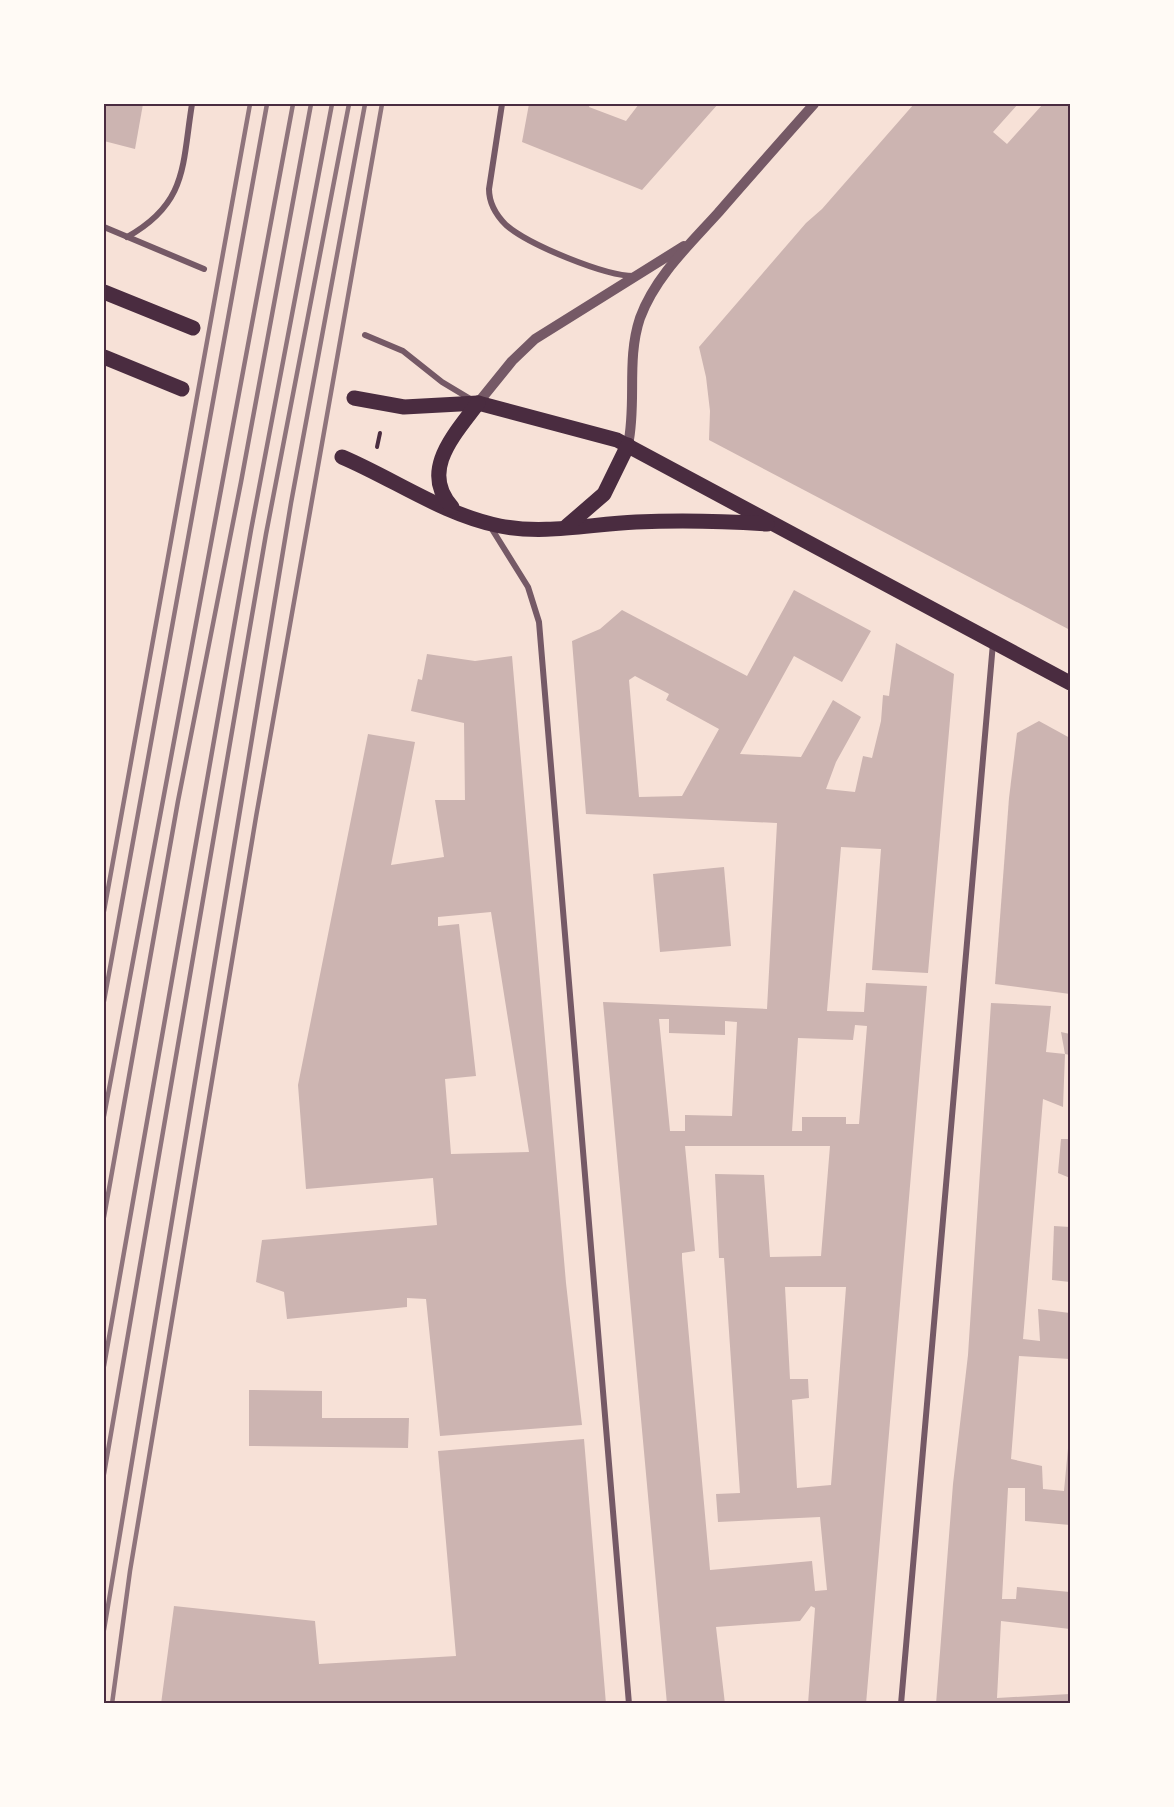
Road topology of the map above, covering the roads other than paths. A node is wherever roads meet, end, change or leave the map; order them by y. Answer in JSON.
{"nodes":[{"id":1,"x":192,"y":104,"type":"edge"},
{"id":2,"x":502,"y":104,"type":"edge"},
{"id":3,"x":814,"y":104,"type":"edge"},
{"id":4,"x":104,"y":227,"type":"edge"},
{"id":5,"x":127,"y":237,"type":"junction"},
{"id":6,"x":694,"y":239,"type":"junction"},
{"id":7,"x":204,"y":269,"type":"dead end"},
{"id":8,"x":638,"y":276,"type":"junction"},
{"id":9,"x":104,"y":292,"type":"edge"},
{"id":10,"x":193,"y":328,"type":"dead end"},
{"id":11,"x":365,"y":335,"type":"dead end"},
{"id":12,"x":104,"y":357,"type":"edge"},
{"id":13,"x":182,"y":389,"type":"dead end"},
{"id":14,"x":354,"y":398,"type":"dead end"},
{"id":15,"x":478,"y":403,"type":"junction"},
{"id":16,"x":628,"y":445,"type":"junction"},
{"id":17,"x":342,"y":457,"type":"dead end"},
{"id":18,"x":456,"y":512,"type":"junction"},
{"id":19,"x":488,"y":523,"type":"junction"},
{"id":20,"x":774,"y":525,"type":"junction"},
{"id":21,"x":565,"y":527,"type":"junction"},
{"id":22,"x":993,"y":642,"type":"junction"},
{"id":23,"x":1071,"y":683,"type":"edge"},
{"id":24,"x":629,"y":1704,"type":"edge"},
{"id":25,"x":901,"y":1704,"type":"edge"}],
"edges":[{"from":1,"to":5,"type":"street"},
{"from":2,"to":8,"type":"street"},
{"from":3,"to":6,"type":"street"},
{"from":4,"to":5,"type":"street"},
{"from":5,"to":7,"type":"street"},
{"from":6,"to":8,"type":"street"},
{"from":6,"to":16,"type":"street"},
{"from":8,"to":15,"type":"street"},
{"from":9,"to":10,"type":"main road"},
{"from":11,"to":15,"type":"street"},
{"from":12,"to":13,"type":"main road"},
{"from":14,"to":15,"type":"main road"},
{"from":15,"to":16,"type":"main road"},
{"from":15,"to":18,"type":"main road"},
{"from":16,"to":20,"type":"main road"},
{"from":16,"to":21,"type":"main road"},
{"from":17,"to":18,"type":"main road"},
{"from":18,"to":19,"type":"main road"},
{"from":19,"to":21,"type":"main road"},
{"from":19,"to":24,"type":"street"},
{"from":20,"to":21,"type":"main road"},
{"from":20,"to":22,"type":"main road"},
{"from":22,"to":23,"type":"main road"},
{"from":22,"to":25,"type":"street"}]}
